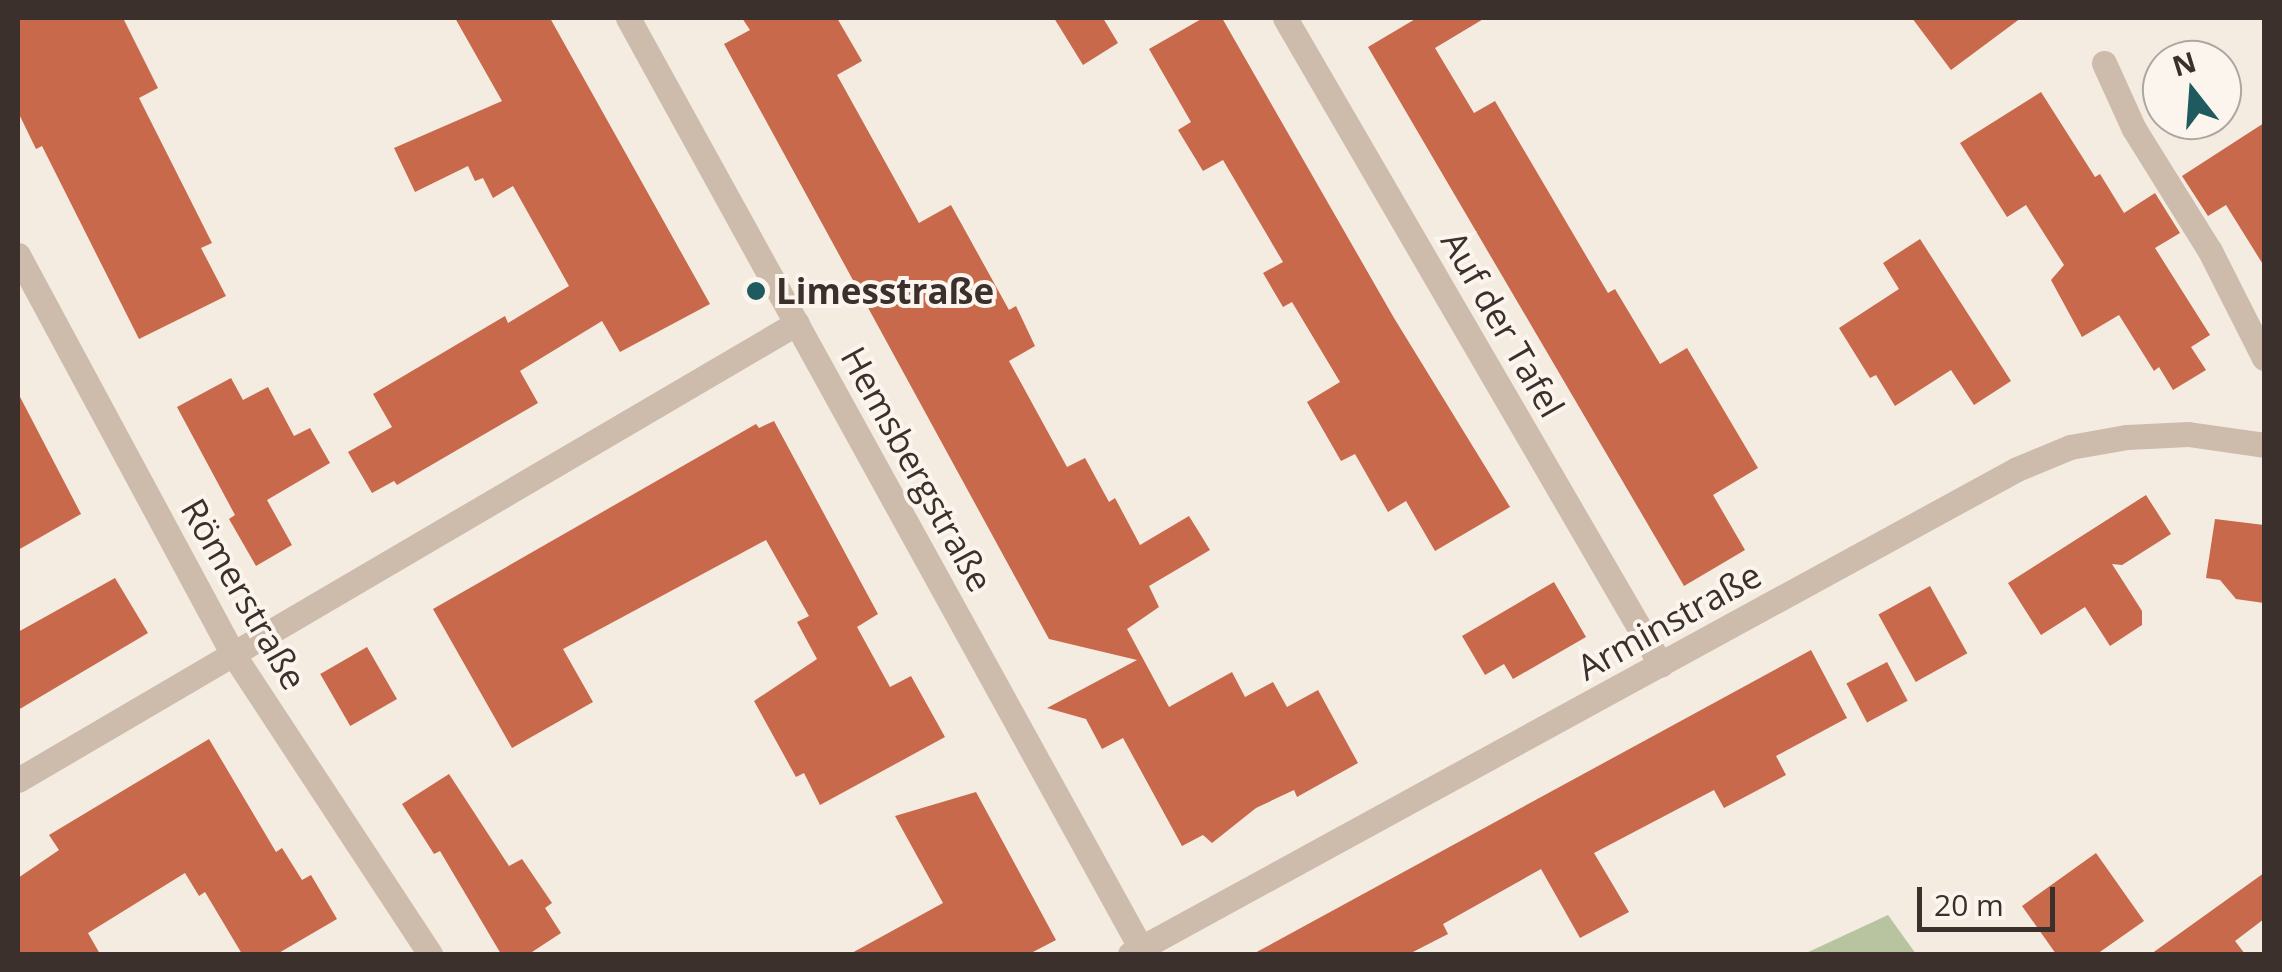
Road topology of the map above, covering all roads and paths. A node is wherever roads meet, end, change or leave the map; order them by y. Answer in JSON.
{"nodes":[{"id":1,"x":628,"y":18,"type":"edge"},
{"id":2,"x":1285,"y":18,"type":"edge"},
{"id":3,"x":2104,"y":63,"type":"dead end"},
{"id":4,"x":18,"y":255,"type":"edge"},
{"id":5,"x":797,"y":323,"type":"junction"},
{"id":6,"x":2264,"y":358,"type":"edge"},
{"id":7,"x":2264,"y":446,"type":"edge"},
{"id":8,"x":231,"y":651,"type":"junction"},
{"id":9,"x":1661,"y":665,"type":"junction"},
{"id":10,"x":18,"y":780,"type":"edge"},
{"id":11,"x":1138,"y":952,"type":"edge"},
{"id":12,"x":430,"y":954,"type":"edge"}],
"edges":[{"from":1,"to":5,"type":"street","name":"Hemsbergstraße"},
{"from":2,"to":9,"type":"street","name":"Auf der Tafel"},
{"from":3,"to":6,"type":"street"},
{"from":4,"to":8,"type":"street","name":"Römerstraße"},
{"from":5,"to":8,"type":"street"},
{"from":5,"to":11,"type":"street","name":"Hemsbergstraße"},
{"from":7,"to":9,"type":"street","name":"Arminstraße"},
{"from":8,"to":10,"type":"street"},
{"from":8,"to":12,"type":"street","name":"Römerstraße"},
{"from":9,"to":11,"type":"street","name":"Arminstraße"}]}
